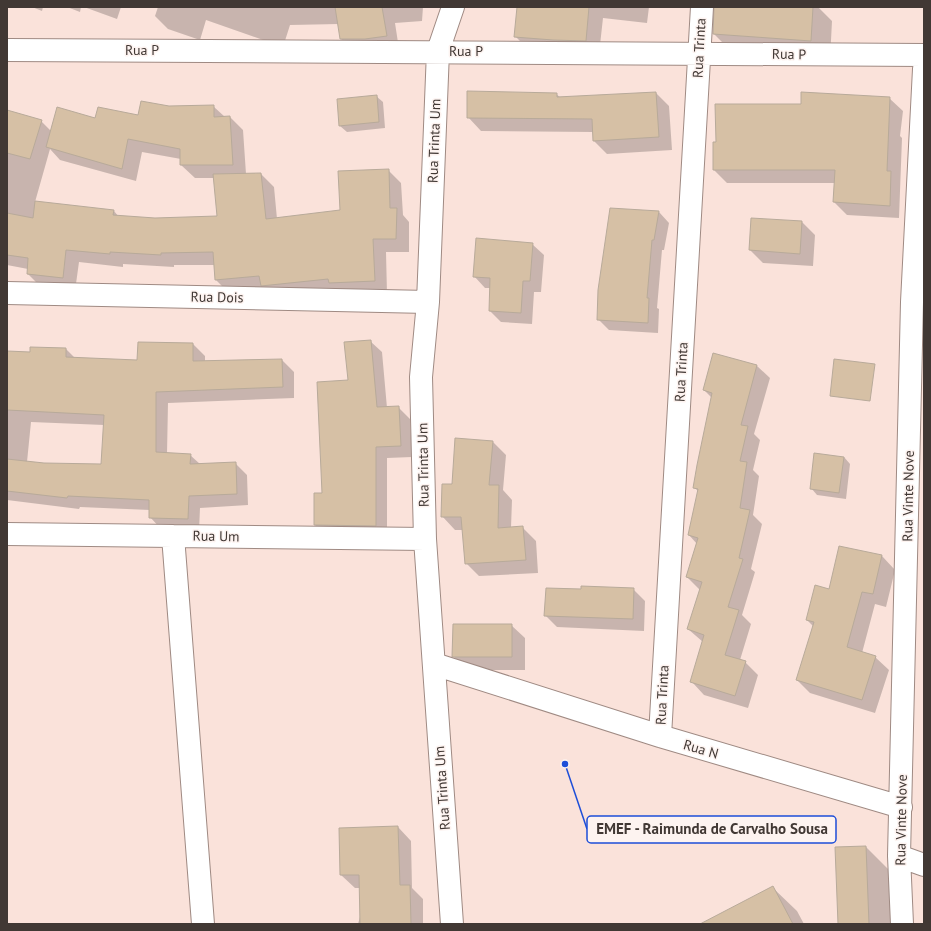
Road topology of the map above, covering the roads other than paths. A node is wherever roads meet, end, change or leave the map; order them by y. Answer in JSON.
{"nodes":[{"id":1,"x":453,"y":7,"type":"edge"},
{"id":2,"x":702,"y":7,"type":"edge"},
{"id":3,"x":7,"y":50,"type":"edge"},
{"id":4,"x":438,"y":51,"type":"junction"},
{"id":5,"x":700,"y":53,"type":"junction"},
{"id":6,"x":924,"y":55,"type":"edge"},
{"id":7,"x":924,"y":69,"type":"edge"},
{"id":8,"x":7,"y":293,"type":"edge"},
{"id":9,"x":428,"y":302,"type":"junction"},
{"id":10,"x":918,"y":304,"type":"edge"},
{"id":11,"x":7,"y":534,"type":"edge"},
{"id":12,"x":172,"y":536,"type":"junction"},
{"id":13,"x":425,"y":539,"type":"junction"},
{"id":14,"x":434,"y":664,"type":"junction"},
{"id":15,"x":660,"y":736,"type":"junction"},
{"id":16,"x":901,"y":807,"type":"junction"},
{"id":17,"x":899,"y":856,"type":"junction"},
{"id":18,"x":924,"y":865,"type":"edge"},
{"id":19,"x":203,"y":924,"type":"edge"},
{"id":20,"x":452,"y":924,"type":"edge"},
{"id":21,"x":902,"y":924,"type":"edge"}],
"edges":[{"from":1,"to":4,"type":"street","name":"Rua Trinta Um"},
{"from":2,"to":5,"type":"street","name":"Rua Trinta"},
{"from":3,"to":4,"type":"street","name":"Rua P"},
{"from":4,"to":5,"type":"street","name":"Rua P"},
{"from":4,"to":9,"type":"street","name":"Rua Trinta Um"},
{"from":5,"to":6,"type":"street","name":"Rua P"},
{"from":5,"to":15,"type":"street","name":"Rua Trinta"},
{"from":7,"to":10,"type":"street","name":"Rua Vinte Nove"},
{"from":8,"to":9,"type":"street","name":"Rua Dois"},
{"from":9,"to":13,"type":"street","name":"Rua Trinta Um"},
{"from":10,"to":16,"type":"street","name":"Rua Vinte Nove"},
{"from":11,"to":12,"type":"street","name":"Rua Um"},
{"from":12,"to":13,"type":"street","name":"Rua Um"},
{"from":12,"to":19,"type":"street"},
{"from":13,"to":14,"type":"street","name":"Rua Trinta Um"},
{"from":14,"to":15,"type":"street","name":"Rua N"},
{"from":14,"to":20,"type":"street","name":"Rua Trinta Um"},
{"from":15,"to":16,"type":"street","name":"Rua N"},
{"from":16,"to":17,"type":"street","name":"Rua Vinte Nove"},
{"from":17,"to":18,"type":"street"},
{"from":17,"to":21,"type":"street","name":"Rua Vinte Nove"}]}
